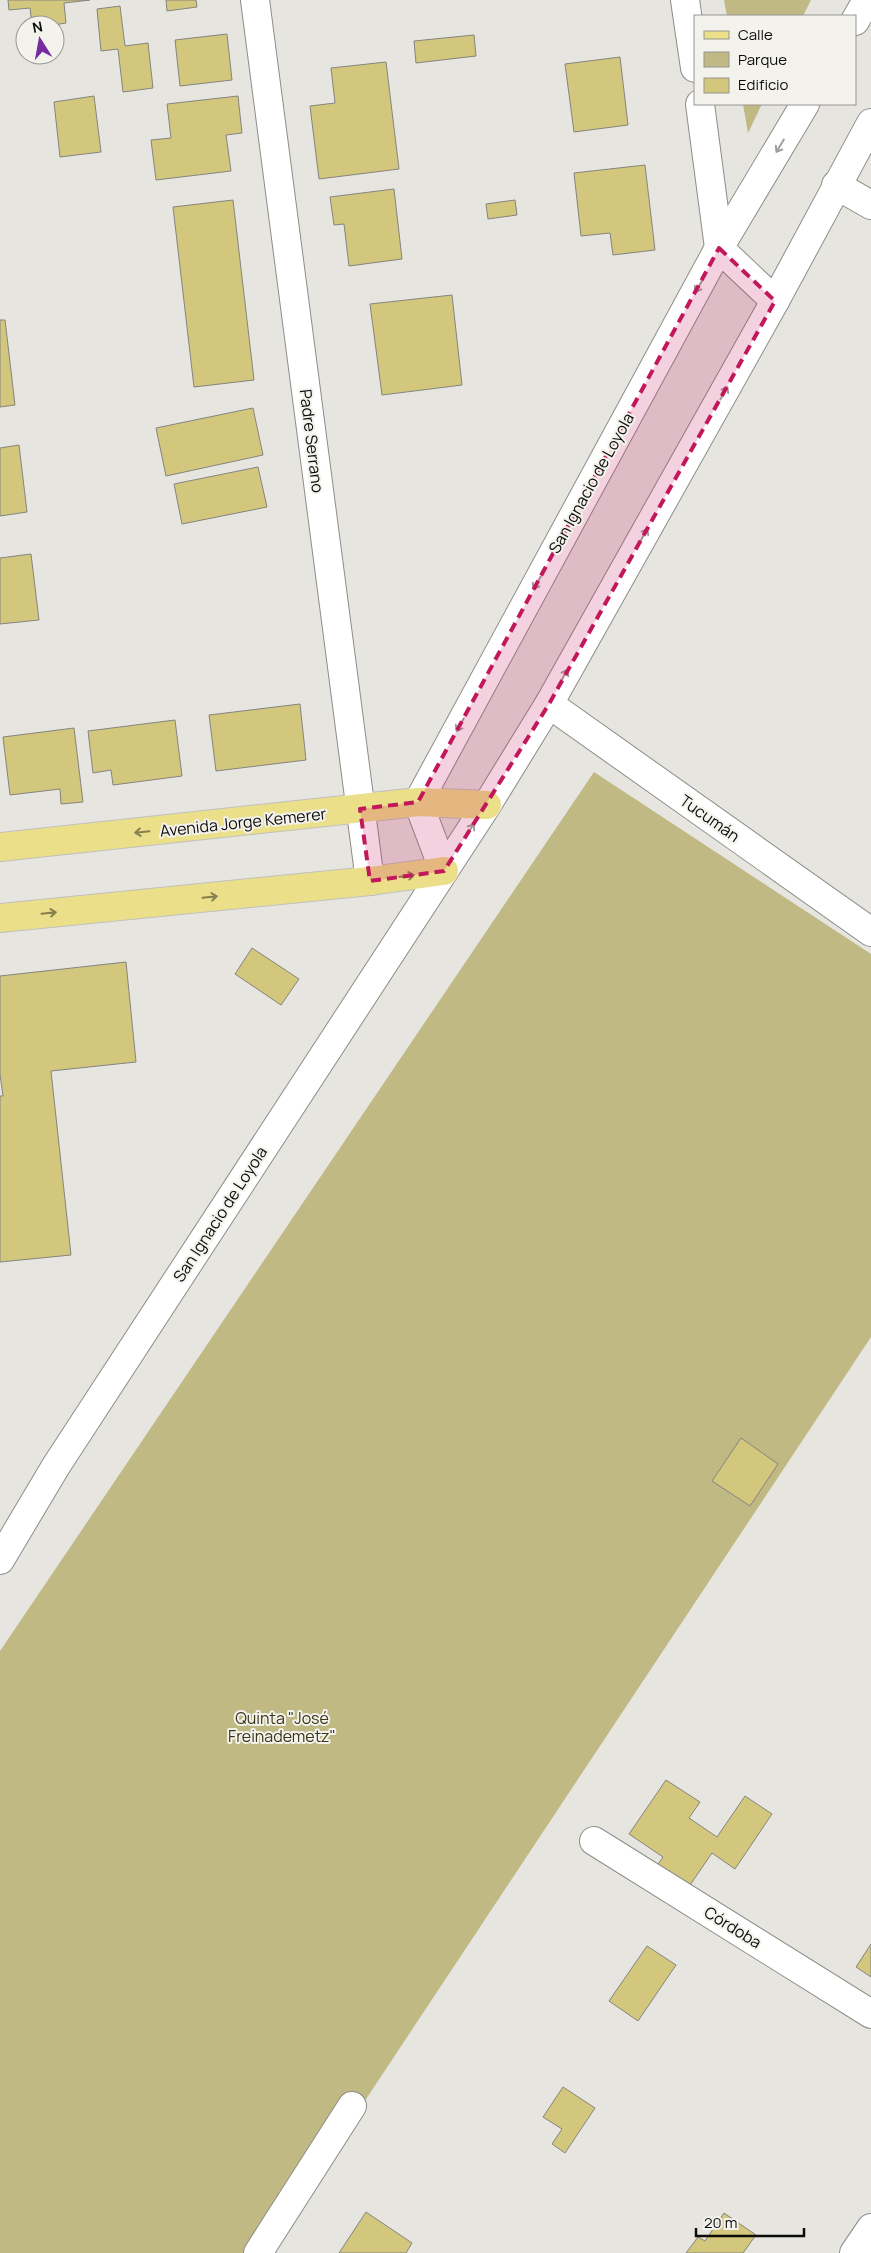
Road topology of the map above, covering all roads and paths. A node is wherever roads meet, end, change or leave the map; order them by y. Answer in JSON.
{"nodes":[{"id":1,"x":255,"y":0,"type":"edge"},
{"id":2,"x":685,"y":0,"type":"edge"},
{"id":3,"x":867,"y":0,"type":"edge"},
{"id":4,"x":856,"y":19,"type":"edge"},
{"id":5,"x":694,"y":61,"type":"edge"},
{"id":6,"x":700,"y":105,"type":"edge"},
{"id":7,"x":804,"y":105,"type":"edge"},
{"id":8,"x":871,"y":123,"type":"edge"},
{"id":9,"x":836,"y":185,"type":"junction"},
{"id":10,"x":871,"y":205,"type":"edge"},
{"id":11,"x":719,"y":248,"type":"junction"},
{"id":12,"x":775,"y":301,"type":"junction"},
{"id":13,"x":548,"y":704,"type":"junction"},
{"id":14,"x":418,"y":802,"type":"junction"},
{"id":15,"x":487,"y":805,"type":"junction"},
{"id":16,"x":360,"y":809,"type":"junction"},
{"id":17,"x":0,"y":847,"type":"edge"},
{"id":18,"x":444,"y":871,"type":"junction"},
{"id":19,"x":370,"y":881,"type":"junction"},
{"id":20,"x":0,"y":918,"type":"edge"},
{"id":21,"x":871,"y":932,"type":"edge"},
{"id":22,"x":0,"y":1560,"type":"edge"},
{"id":23,"x":594,"y":1841,"type":"dead end"},
{"id":24,"x":871,"y":2014,"type":"edge"},
{"id":25,"x":352,"y":2106,"type":"dead end"},
{"id":26,"x":871,"y":2228,"type":"edge"},
{"id":27,"x":258,"y":2253,"type":"edge"},
{"id":28,"x":854,"y":2253,"type":"edge"}],
"edges":[{"from":1,"to":16,"type":"street","name":"Padre Serrano"},
{"from":2,"to":5,"type":"street"},
{"from":3,"to":4,"type":"street"},
{"from":6,"to":11,"type":"street"},
{"from":7,"to":11,"type":"street","name":"San Ignacio de Loyola","one_way":true},
{"from":8,"to":9,"type":"street","name":"San Ignacio de Loyola"},
{"from":9,"to":10,"type":"street"},
{"from":9,"to":12,"type":"street","name":"San Ignacio de Loyola"},
{"from":11,"to":12,"type":"street"},
{"from":11,"to":14,"type":"street","name":"San Ignacio de Loyola","one_way":true},
{"from":13,"to":12,"type":"street","name":"San Ignacio de Loyola","one_way":true},
{"from":13,"to":15,"type":"street","name":"San Ignacio de Loyola"},
{"from":13,"to":21,"type":"street","name":"Tucumán"},
{"from":14,"to":15,"type":"main road","name":"Avenida Jorge Kemerer"},
{"from":14,"to":16,"type":"main road","name":"Avenida Jorge Kemerer"},
{"from":14,"to":18,"type":"street"},
{"from":18,"to":15,"type":"street","name":"San Ignacio de Loyola","one_way":true},
{"from":16,"to":17,"type":"main road","name":"Avenida Jorge Kemerer","one_way":true},
{"from":16,"to":19,"type":"street","name":"Padre Serrano"},
{"from":19,"to":18,"type":"main road","one_way":true},
{"from":18,"to":22,"type":"street","name":"San Ignacio de Loyola"},
{"from":20,"to":19,"type":"main road","one_way":true},
{"from":23,"to":24,"type":"street","name":"Córdoba"},
{"from":25,"to":27,"type":"street"},
{"from":26,"to":28,"type":"street"}]}
